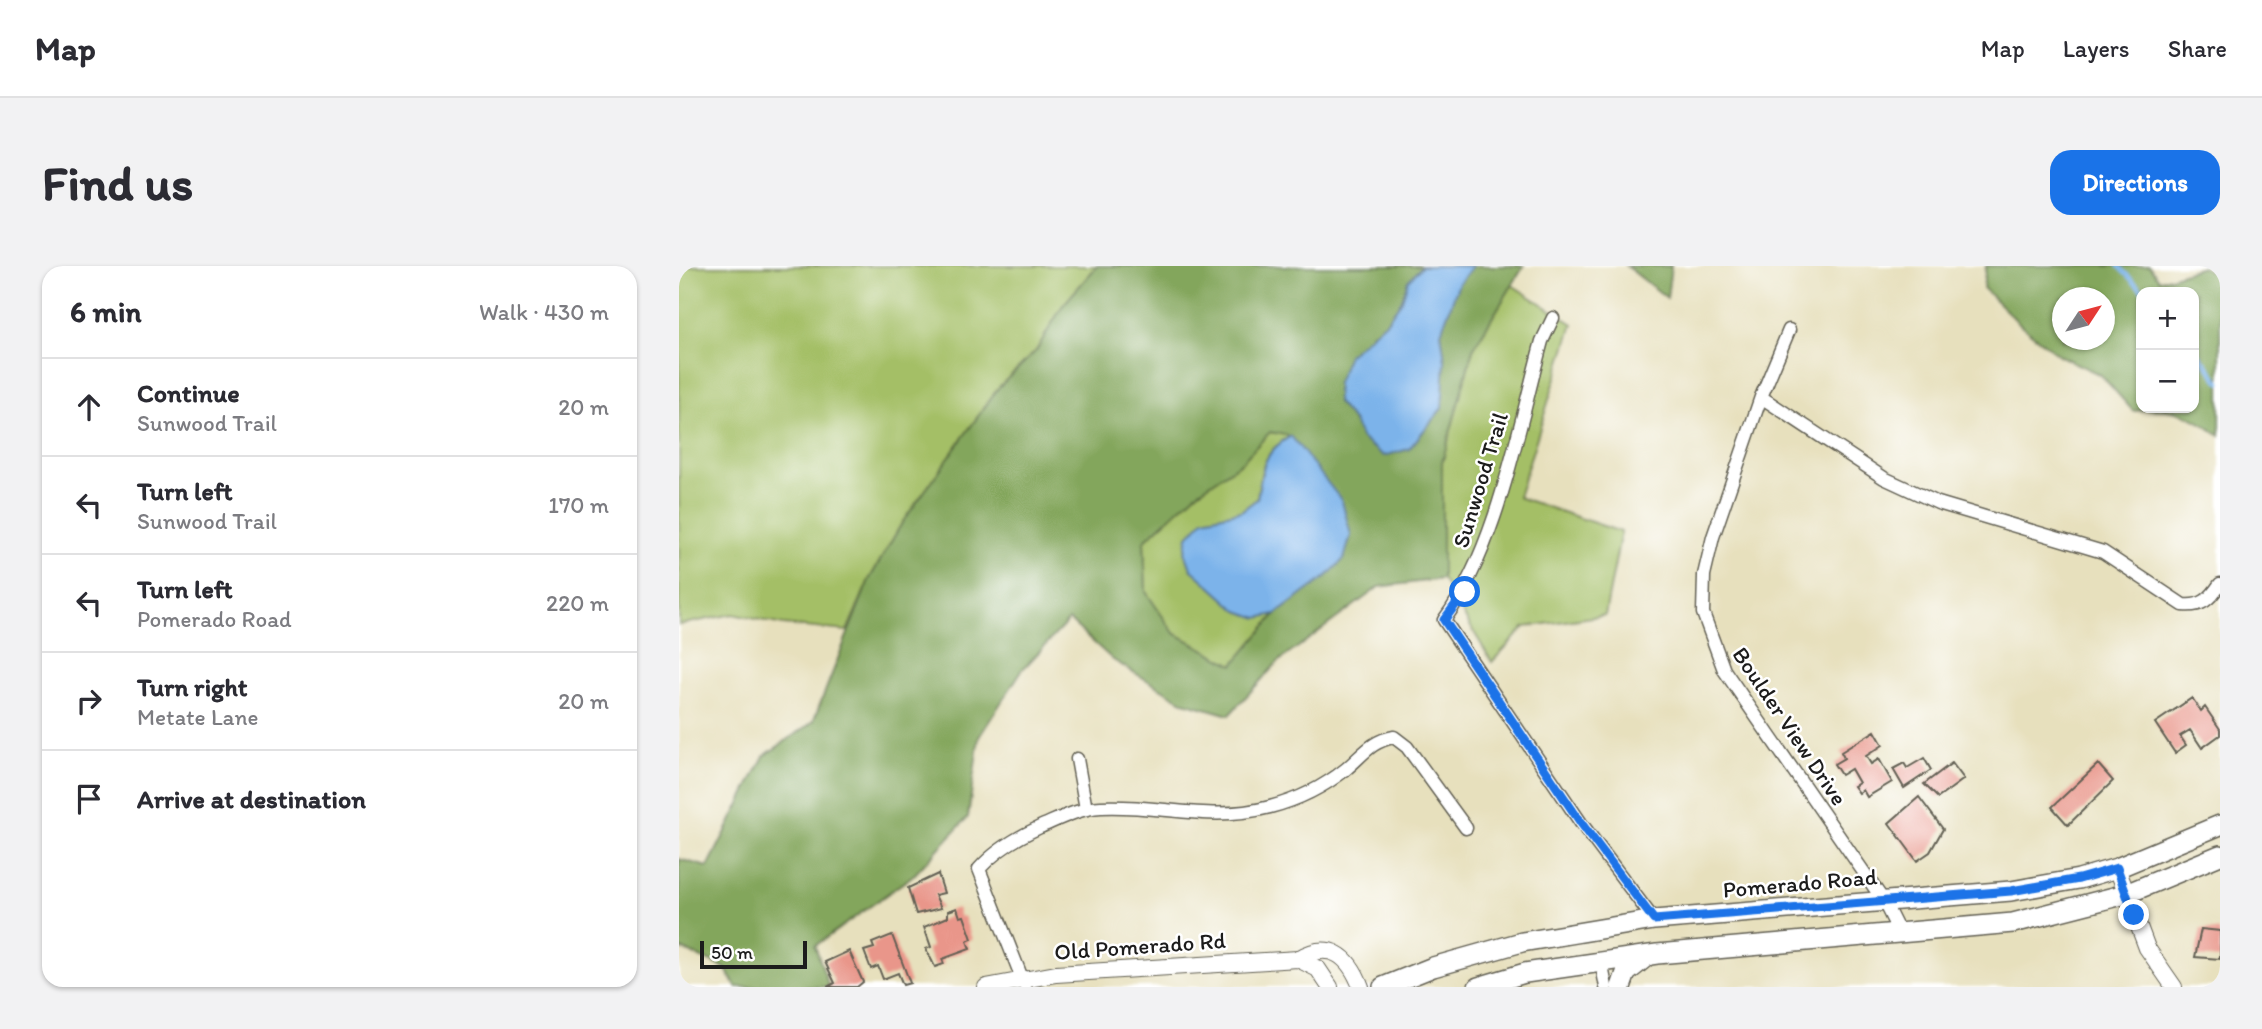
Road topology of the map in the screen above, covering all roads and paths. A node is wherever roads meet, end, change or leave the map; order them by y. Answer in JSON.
{"nodes":[{"id":1,"x":1553,"y":318,"type":"dead end"},
{"id":2,"x":1789,"y":330,"type":"dead end"},
{"id":3,"x":1761,"y":397,"type":"junction"},
{"id":4,"x":2220,"y":584,"type":"edge"},
{"id":5,"x":1077,"y":758,"type":"dead end"},
{"id":6,"x":1086,"y":809,"type":"junction"},
{"id":7,"x":2220,"y":825,"type":"edge"},
{"id":8,"x":1466,"y":828,"type":"dead end"},
{"id":9,"x":2220,"y":855,"type":"edge"},
{"id":10,"x":2117,"y":868,"type":"junction"},
{"id":11,"x":2126,"y":894,"type":"junction"},
{"id":12,"x":1883,"y":900,"type":"junction"},
{"id":13,"x":1654,"y":920,"type":"junction"},
{"id":14,"x":1899,"y":932,"type":"junction"},
{"id":15,"x":1650,"y":955,"type":"junction"},
{"id":16,"x":1298,"y":959,"type":"junction"},
{"id":17,"x":1601,"y":961,"type":"junction"},
{"id":18,"x":1024,"y":983,"type":"edge"},
{"id":19,"x":986,"y":987,"type":"edge"},
{"id":20,"x":1330,"y":987,"type":"edge"},
{"id":21,"x":1361,"y":987,"type":"edge"},
{"id":22,"x":1383,"y":987,"type":"edge"},
{"id":23,"x":1478,"y":987,"type":"edge"},
{"id":24,"x":1606,"y":987,"type":"edge"},
{"id":25,"x":1621,"y":987,"type":"edge"},
{"id":26,"x":2174,"y":987,"type":"edge"}],
"edges":[{"from":1,"to":13,"type":"street","name":"Sunwood Trail"},
{"from":2,"to":3,"type":"street","name":"Boulder View Drive"},
{"from":3,"to":4,"type":"street"},
{"from":3,"to":12,"type":"street","name":"Boulder View Drive"},
{"from":5,"to":6,"type":"street"},
{"from":6,"to":8,"type":"street"},
{"from":6,"to":18,"type":"street"},
{"from":7,"to":10,"type":"main road","name":"Pomerado Road"},
{"from":9,"to":11,"type":"main road"},
{"from":10,"to":11,"type":"street"},
{"from":10,"to":12,"type":"main road","name":"Pomerado Road"},
{"from":11,"to":14,"type":"main road"},
{"from":11,"to":26,"type":"street"},
{"from":12,"to":13,"type":"main road","name":"Pomerado Road"},
{"from":12,"to":14,"type":"street","name":"Boulder View Drive"},
{"from":13,"to":17,"type":"main road"},
{"from":13,"to":22,"type":"main road","name":"Pomerado Road"},
{"from":14,"to":15,"type":"main road"},
{"from":15,"to":17,"type":"main road"},
{"from":15,"to":25,"type":"main road"},
{"from":16,"to":18,"type":"street","name":"Old Pomerado Rd"},
{"from":16,"to":20,"type":"street"},
{"from":16,"to":21,"type":"street","name":"Old Pomerado Rd"},
{"from":17,"to":23,"type":"main road"},
{"from":17,"to":24,"type":"street"},
{"from":18,"to":19,"type":"street","name":"Old Pomerado Rd"}]}
